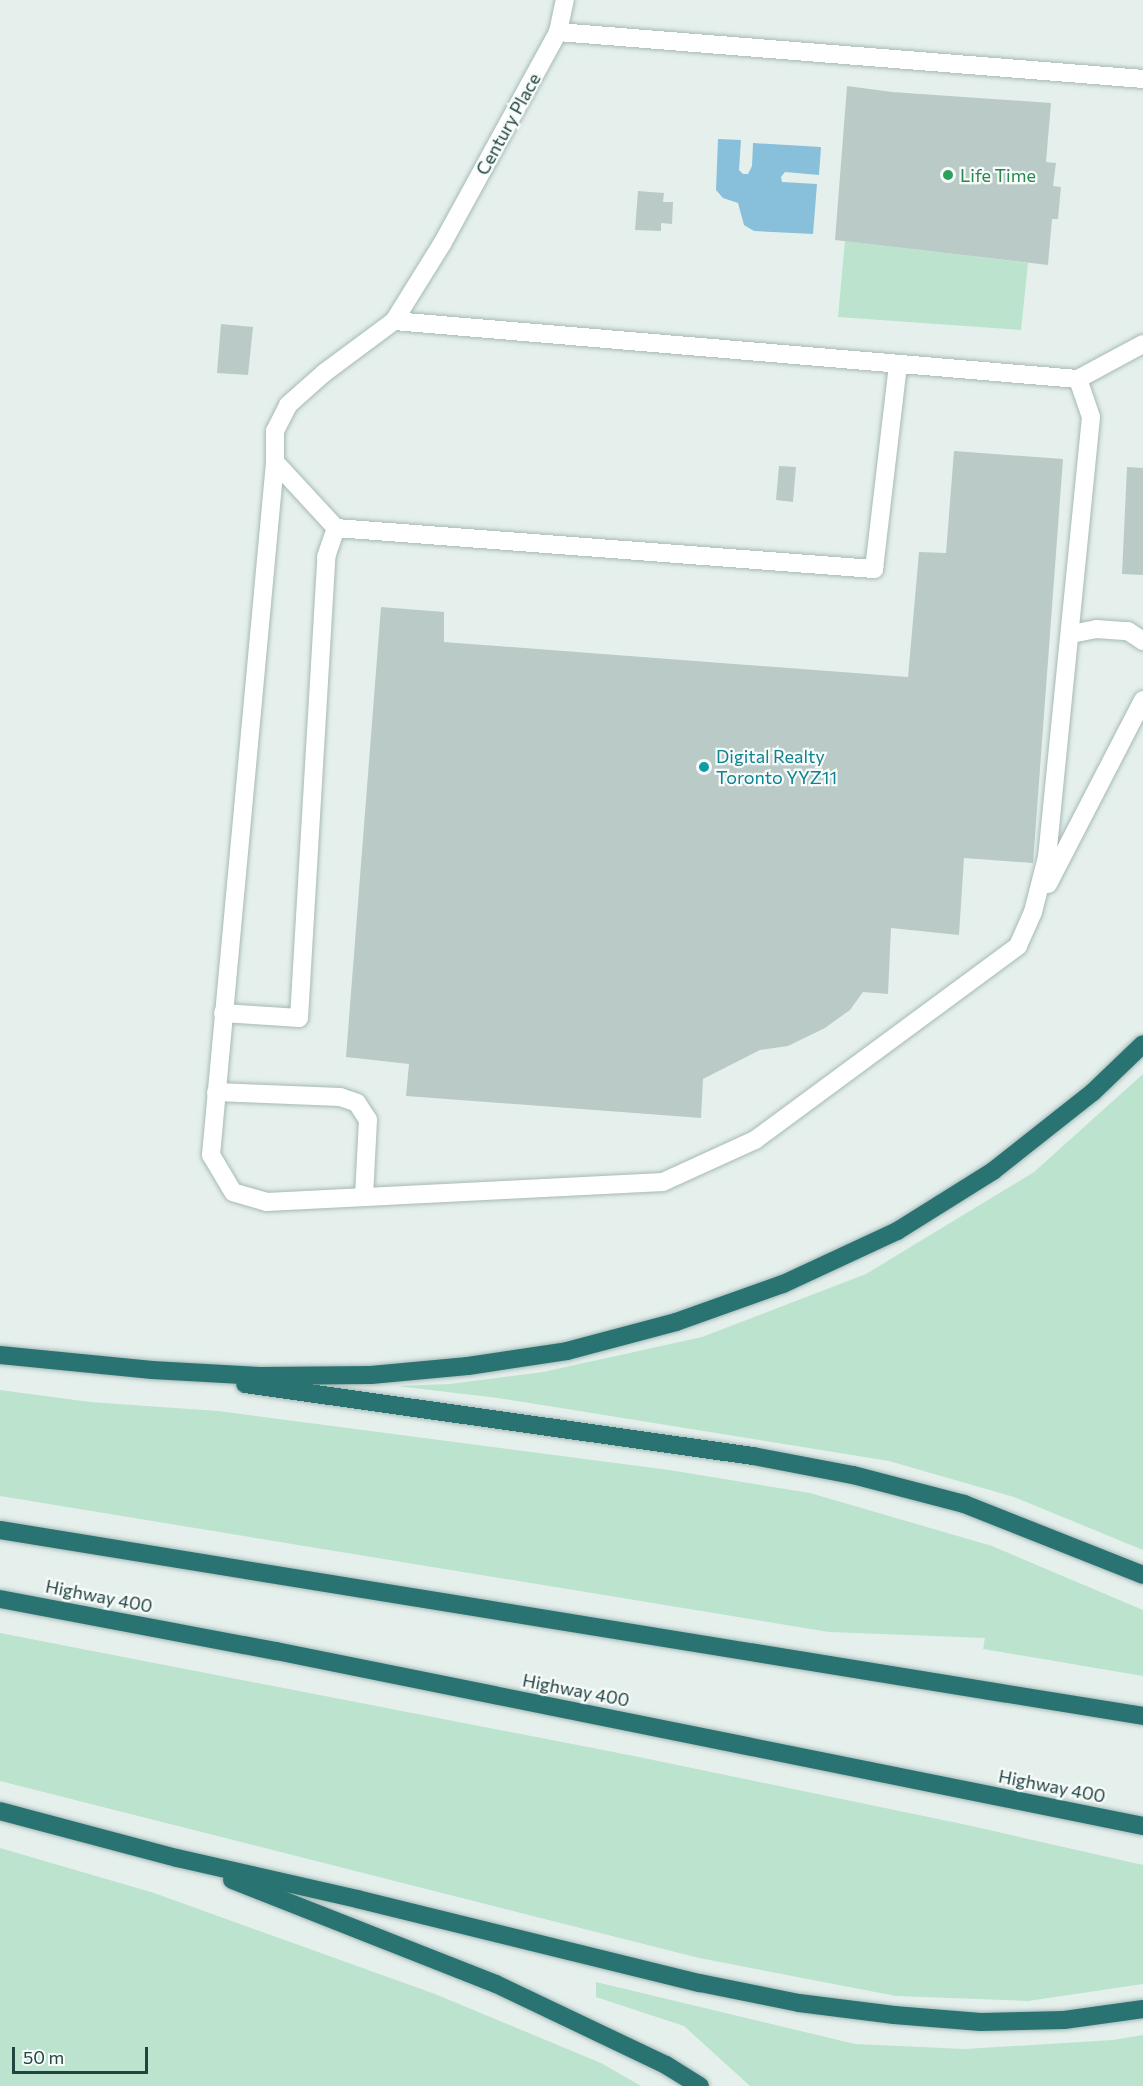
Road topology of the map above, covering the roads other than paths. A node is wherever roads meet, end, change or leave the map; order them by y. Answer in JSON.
{"nodes":[{"id":1,"x":565,"y":0,"type":"edge"},
{"id":2,"x":558,"y":32,"type":"junction"},
{"id":3,"x":1143,"y":79,"type":"edge"},
{"id":4,"x":394,"y":321,"type":"junction"},
{"id":5,"x":1143,"y":344,"type":"edge"},
{"id":6,"x":898,"y":364,"type":"junction"},
{"id":7,"x":1078,"y":379,"type":"junction"},
{"id":8,"x":275,"y":462,"type":"junction"},
{"id":9,"x":336,"y":528,"type":"junction"},
{"id":10,"x":1071,"y":634,"type":"junction"},
{"id":11,"x":1143,"y":641,"type":"edge"},
{"id":12,"x":1143,"y":700,"type":"edge"},
{"id":13,"x":1034,"y":912,"type":"junction"},
{"id":14,"x":223,"y":1013,"type":"junction"},
{"id":15,"x":1143,"y":1044,"type":"edge"},
{"id":16,"x":216,"y":1092,"type":"junction"},
{"id":17,"x":364,"y":1197,"type":"junction"},
{"id":18,"x":0,"y":1355,"type":"edge"},
{"id":19,"x":152,"y":1370,"type":"junction"},
{"id":20,"x":0,"y":1530,"type":"edge"},
{"id":21,"x":1143,"y":1575,"type":"edge"},
{"id":22,"x":0,"y":1599,"type":"edge"},
{"id":23,"x":1143,"y":1716,"type":"edge"},
{"id":24,"x":0,"y":1811,"type":"edge"},
{"id":25,"x":1143,"y":1826,"type":"edge"},
{"id":26,"x":177,"y":1858,"type":"junction"},
{"id":27,"x":1143,"y":2009,"type":"edge"},
{"id":28,"x":700,"y":2086,"type":"edge"}],
"edges":[{"from":1,"to":2,"type":"street","name":"Century Place"},
{"from":2,"to":3,"type":"street"},
{"from":2,"to":4,"type":"street","name":"Century Place"},
{"from":4,"to":6,"type":"street"},
{"from":4,"to":8,"type":"street"},
{"from":5,"to":7,"type":"street"},
{"from":6,"to":7,"type":"street"},
{"from":6,"to":9,"type":"street"},
{"from":7,"to":10,"type":"street"},
{"from":8,"to":9,"type":"street"},
{"from":8,"to":14,"type":"street"},
{"from":9,"to":14,"type":"street"},
{"from":10,"to":11,"type":"street"},
{"from":10,"to":13,"type":"street"},
{"from":12,"to":13,"type":"street"},
{"from":13,"to":17,"type":"street"},
{"from":14,"to":16,"type":"street"},
{"from":15,"to":19,"type":"highway"},
{"from":16,"to":17,"type":"street"},
{"from":16,"to":17,"type":"street"},
{"from":18,"to":19,"type":"highway"},
{"from":19,"to":21,"type":"highway"},
{"from":20,"to":23,"type":"highway"},
{"from":22,"to":25,"type":"highway","name":"Highway 400"},
{"from":24,"to":26,"type":"highway"},
{"from":26,"to":27,"type":"highway"},
{"from":26,"to":28,"type":"highway"}]}
